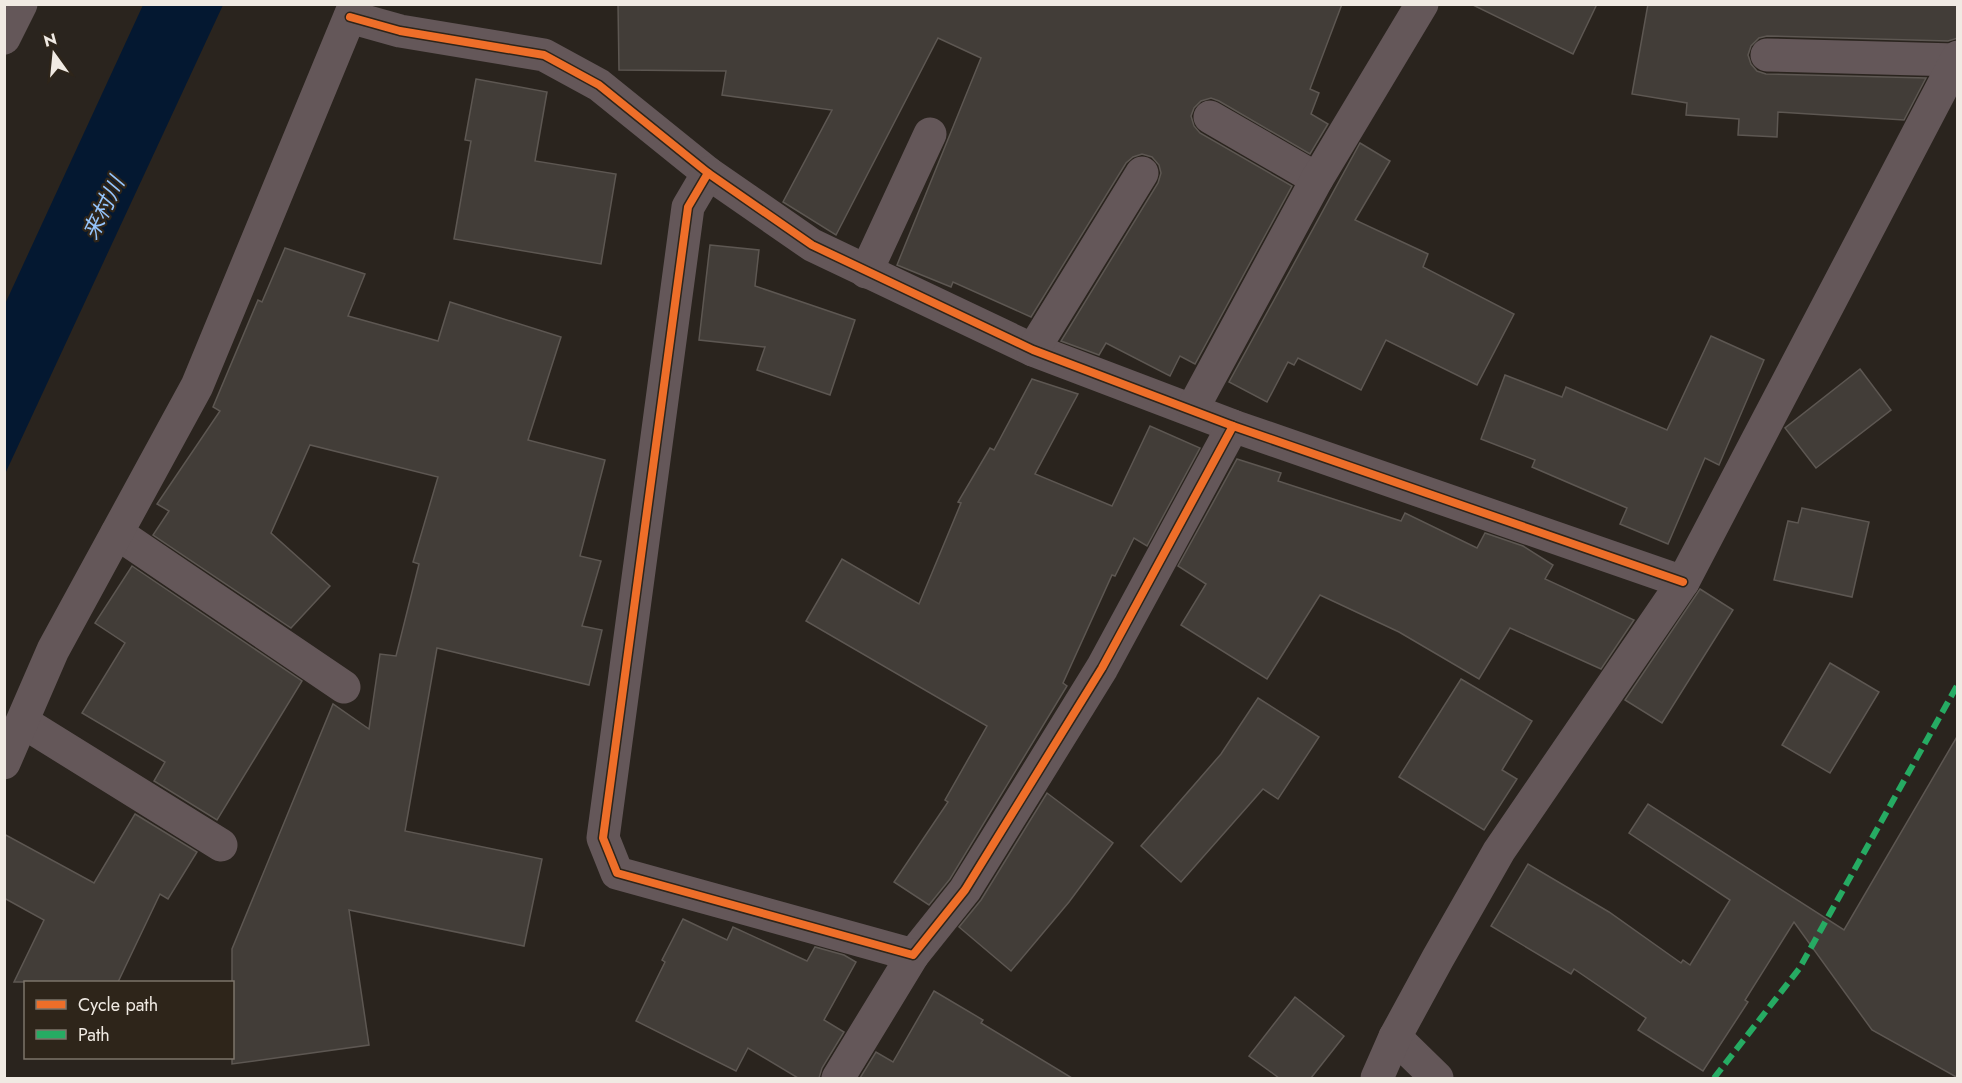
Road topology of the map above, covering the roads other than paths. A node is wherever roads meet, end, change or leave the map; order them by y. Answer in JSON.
{"nodes":[{"id":1,"x":21,"y":4,"type":"edge"},
{"id":2,"x":1422,"y":4,"type":"edge"},
{"id":3,"x":352,"y":11,"type":"edge"},
{"id":4,"x":4,"y":38,"type":"edge"},
{"id":5,"x":1767,"y":55,"type":"dead end"},
{"id":6,"x":1957,"y":58,"type":"edge"},
{"id":7,"x":1210,"y":117,"type":"dead end"},
{"id":8,"x":930,"y":134,"type":"dead end"},
{"id":9,"x":708,"y":173,"type":"junction"},
{"id":10,"x":1142,"y":173,"type":"dead end"},
{"id":11,"x":1317,"y":179,"type":"junction"},
{"id":12,"x":866,"y":272,"type":"junction"},
{"id":13,"x":1033,"y":350,"type":"junction"},
{"id":14,"x":1193,"y":408,"type":"junction"},
{"id":15,"x":1233,"y":426,"type":"junction"},
{"id":16,"x":117,"y":533,"type":"junction"},
{"id":17,"x":1683,"y":582,"type":"junction"},
{"id":18,"x":344,"y":687,"type":"dead end"},
{"id":19,"x":23,"y":722,"type":"junction"},
{"id":20,"x":4,"y":763,"type":"edge"},
{"id":21,"x":221,"y":845,"type":"dead end"},
{"id":22,"x":913,"y":955,"type":"junction"},
{"id":23,"x":1395,"y":1037,"type":"junction"},
{"id":24,"x":838,"y":1078,"type":"edge"},
{"id":25,"x":1377,"y":1078,"type":"edge"},
{"id":26,"x":1437,"y":1078,"type":"edge"}],
"edges":[{"from":1,"to":4,"type":"street"},
{"from":2,"to":11,"type":"street"},
{"from":3,"to":9,"type":"street"},
{"from":3,"to":16,"type":"street"},
{"from":5,"to":6,"type":"street"},
{"from":6,"to":17,"type":"street"},
{"from":7,"to":11,"type":"street"},
{"from":8,"to":12,"type":"street"},
{"from":9,"to":12,"type":"street"},
{"from":9,"to":22,"type":"street"},
{"from":10,"to":13,"type":"street"},
{"from":11,"to":14,"type":"street"},
{"from":12,"to":13,"type":"street"},
{"from":13,"to":14,"type":"street"},
{"from":14,"to":15,"type":"street"},
{"from":15,"to":17,"type":"street"},
{"from":15,"to":22,"type":"street"},
{"from":16,"to":18,"type":"street"},
{"from":16,"to":19,"type":"street"},
{"from":17,"to":23,"type":"street"},
{"from":19,"to":20,"type":"street"},
{"from":19,"to":21,"type":"street"},
{"from":22,"to":24,"type":"street"},
{"from":23,"to":25,"type":"street"},
{"from":23,"to":26,"type":"street"}]}
